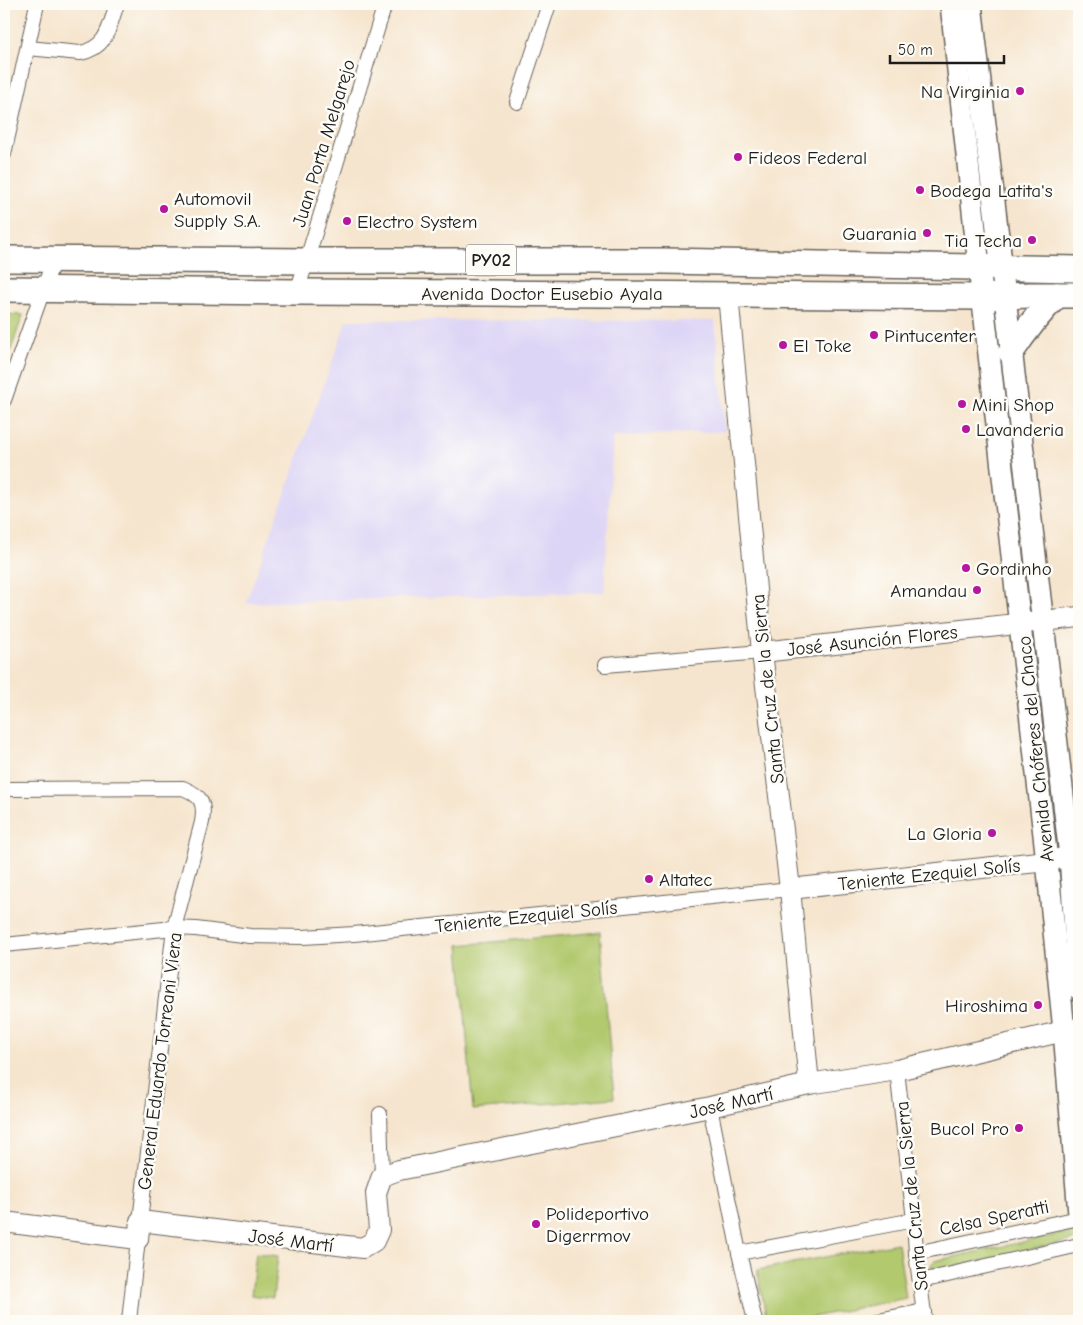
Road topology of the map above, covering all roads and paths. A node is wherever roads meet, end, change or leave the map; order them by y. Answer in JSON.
{"nodes":[{"id":1,"x":37,"y":4,"type":"edge"},
{"id":2,"x":117,"y":4,"type":"edge"},
{"id":3,"x":385,"y":4,"type":"edge"},
{"id":4,"x":549,"y":4,"type":"edge"},
{"id":5,"x":951,"y":4,"type":"edge"},
{"id":6,"x":971,"y":4,"type":"edge"},
{"id":7,"x":28,"y":48,"type":"junction"},
{"id":8,"x":517,"y":102,"type":"dead end"},
{"id":9,"x":4,"y":154,"type":"edge"},
{"id":10,"x":4,"y":259,"type":"edge"},
{"id":11,"x":54,"y":259,"type":"junction"},
{"id":12,"x":470,"y":260,"type":"junction"},
{"id":13,"x":307,"y":262,"type":"junction"},
{"id":14,"x":1079,"y":269,"type":"edge"},
{"id":15,"x":992,"y":283,"type":"junction"},
{"id":16,"x":4,"y":289,"type":"edge"},
{"id":17,"x":43,"y":289,"type":"junction"},
{"id":18,"x":297,"y":292,"type":"junction"},
{"id":19,"x":467,"y":292,"type":"junction"},
{"id":20,"x":728,"y":295,"type":"junction"},
{"id":21,"x":1068,"y":295,"type":"edge"},
{"id":22,"x":1011,"y":352,"type":"junction"},
{"id":23,"x":4,"y":400,"type":"edge"},
{"id":24,"x":1079,"y":617,"type":"edge"},
{"id":25,"x":1042,"y":620,"type":"junction"},
{"id":26,"x":1020,"y":623,"type":"junction"},
{"id":27,"x":762,"y":652,"type":"junction"},
{"id":28,"x":605,"y":665,"type":"dead end"},
{"id":29,"x":4,"y":789,"type":"edge"},
{"id":30,"x":1075,"y":856,"type":"edge"},
{"id":31,"x":1047,"y":861,"type":"junction"},
{"id":32,"x":790,"y":889,"type":"junction"},
{"id":33,"x":174,"y":928,"type":"junction"},
{"id":34,"x":4,"y":945,"type":"edge"},
{"id":35,"x":1079,"y":989,"type":"edge"},
{"id":36,"x":1072,"y":1030,"type":"edge"},
{"id":37,"x":897,"y":1070,"type":"junction"},
{"id":38,"x":809,"y":1084,"type":"junction"},
{"id":39,"x":710,"y":1107,"type":"junction"},
{"id":40,"x":380,"y":1114,"type":"dead end"},
{"id":41,"x":382,"y":1176,"type":"junction"},
{"id":42,"x":1079,"y":1214,"type":"edge"},
{"id":43,"x":1079,"y":1218,"type":"edge"},
{"id":44,"x":914,"y":1220,"type":"junction"},
{"id":45,"x":4,"y":1222,"type":"edge"},
{"id":46,"x":139,"y":1230,"type":"junction"},
{"id":47,"x":1079,"y":1245,"type":"edge"},
{"id":48,"x":739,"y":1253,"type":"junction"},
{"id":49,"x":916,"y":1254,"type":"junction"},
{"id":50,"x":920,"y":1281,"type":"junction"},
{"id":51,"x":924,"y":1316,"type":"edge"},
{"id":52,"x":129,"y":1321,"type":"edge"},
{"id":53,"x":755,"y":1321,"type":"edge"},
{"id":54,"x":873,"y":1321,"type":"edge"}],
"edges":[{"from":1,"to":7,"type":"street"},
{"from":2,"to":7,"type":"street"},
{"from":3,"to":13,"type":"street","name":"Juan Porta Melgarejo"},
{"from":4,"to":8,"type":"street"},
{"from":5,"to":15,"type":"main road"},
{"from":6,"to":15,"type":"main road"},
{"from":7,"to":9,"type":"street"},
{"from":10,"to":11,"type":"highway","name":"Avenida Doctor Eusebio Ayala","number":"PY02"},
{"from":11,"to":13,"type":"highway","name":"Avenida Doctor Eusebio Ayala","number":"PY02"},
{"from":11,"to":17,"type":"street"},
{"from":12,"to":13,"type":"highway","name":"Avenida Doctor Eusebio Ayala","number":"PY02"},
{"from":12,"to":15,"type":"highway","name":"Avenida Doctor Eusebio Ayala","number":"PY02"},
{"from":12,"to":19,"type":"highway"},
{"from":13,"to":18,"type":"street","name":"Juan Porta Melgarejo"},
{"from":14,"to":15,"type":"highway","name":"Avenida Doctor Eusebio Ayala","number":"PY02"},
{"from":15,"to":20,"type":"highway","name":"Avenida Doctor Eusebio Ayala","number":"PY02"},
{"from":15,"to":21,"type":"highway","name":"Avenida Doctor Eusebio Ayala","number":"PY02"},
{"from":15,"to":22,"type":"main road","name":"Avenida Chóferes del Chaco"},
{"from":15,"to":26,"type":"main road","name":"Avenida Chóferes del Chaco"},
{"from":16,"to":17,"type":"highway","name":"Avenida Doctor Eusebio Ayala","number":"PY02"},
{"from":17,"to":18,"type":"highway","name":"Avenida Doctor Eusebio Ayala","number":"PY02"},
{"from":17,"to":23,"type":"street"},
{"from":18,"to":19,"type":"highway","name":"Avenida Doctor Eusebio Ayala","number":"PY02"},
{"from":19,"to":20,"type":"highway","name":"Avenida Doctor Eusebio Ayala","number":"PY02"},
{"from":20,"to":27,"type":"street","name":"Santa Cruz de la Sierra"},
{"from":21,"to":22,"type":"highway"},
{"from":22,"to":25,"type":"main road","name":"Avenida Chóferes del Chaco"},
{"from":24,"to":25,"type":"street","name":"José Asunción Flores"},
{"from":25,"to":26,"type":"street","name":"José Asunción Flores"},
{"from":25,"to":30,"type":"main road","name":"Avenida Chóferes del Chaco"},
{"from":26,"to":27,"type":"street","name":"José Asunción Flores"},
{"from":26,"to":31,"type":"main road","name":"Avenida Chóferes del Chaco"},
{"from":27,"to":28,"type":"street","name":"José Asunción Flores"},
{"from":27,"to":32,"type":"street","name":"Santa Cruz de la Sierra"},
{"from":29,"to":33,"type":"street","name":"General Eduardo Torreani Viera"},
{"from":30,"to":31,"type":"street","name":"Teniente Ezequiel Solís"},
{"from":30,"to":35,"type":"main road","name":"Avenida Chóferes del Chaco"},
{"from":31,"to":32,"type":"street","name":"Teniente Ezequiel Solís"},
{"from":31,"to":36,"type":"main road","name":"Avenida Chóferes del Chaco"},
{"from":32,"to":33,"type":"street","name":"Teniente Ezequiel Solís"},
{"from":32,"to":38,"type":"street","name":"Santa Cruz de la Sierra"},
{"from":33,"to":34,"type":"street","name":"Teniente Ezequiel Solís"},
{"from":33,"to":46,"type":"street","name":"General Eduardo Torreani Viera"},
{"from":36,"to":37,"type":"street","name":"José Martí"},
{"from":36,"to":42,"type":"main road","name":"Avenida Chóferes del Chaco"},
{"from":37,"to":38,"type":"street","name":"José Martí"},
{"from":37,"to":44,"type":"street","name":"Santa Cruz de la Sierra"},
{"from":38,"to":39,"type":"street","name":"José Martí"},
{"from":39,"to":41,"type":"street","name":"José Martí"},
{"from":39,"to":48,"type":"street"},
{"from":40,"to":41,"type":"street","name":"José Martí"},
{"from":41,"to":46,"type":"street","name":"José Martí"},
{"from":43,"to":49,"type":"street","name":"Celsa Speratti"},
{"from":44,"to":48,"type":"street"},
{"from":44,"to":49,"type":"street","name":"Santa Cruz de la Sierra"},
{"from":45,"to":46,"type":"street","name":"José Martí"},
{"from":46,"to":52,"type":"street","name":"General Eduardo Torreani Viera"},
{"from":47,"to":50,"type":"street"},
{"from":48,"to":53,"type":"street"},
{"from":49,"to":50,"type":"street","name":"Santa Cruz de la Sierra"},
{"from":50,"to":51,"type":"street","name":"Santa Cruz de la Sierra"},
{"from":51,"to":54,"type":"street"}]}
